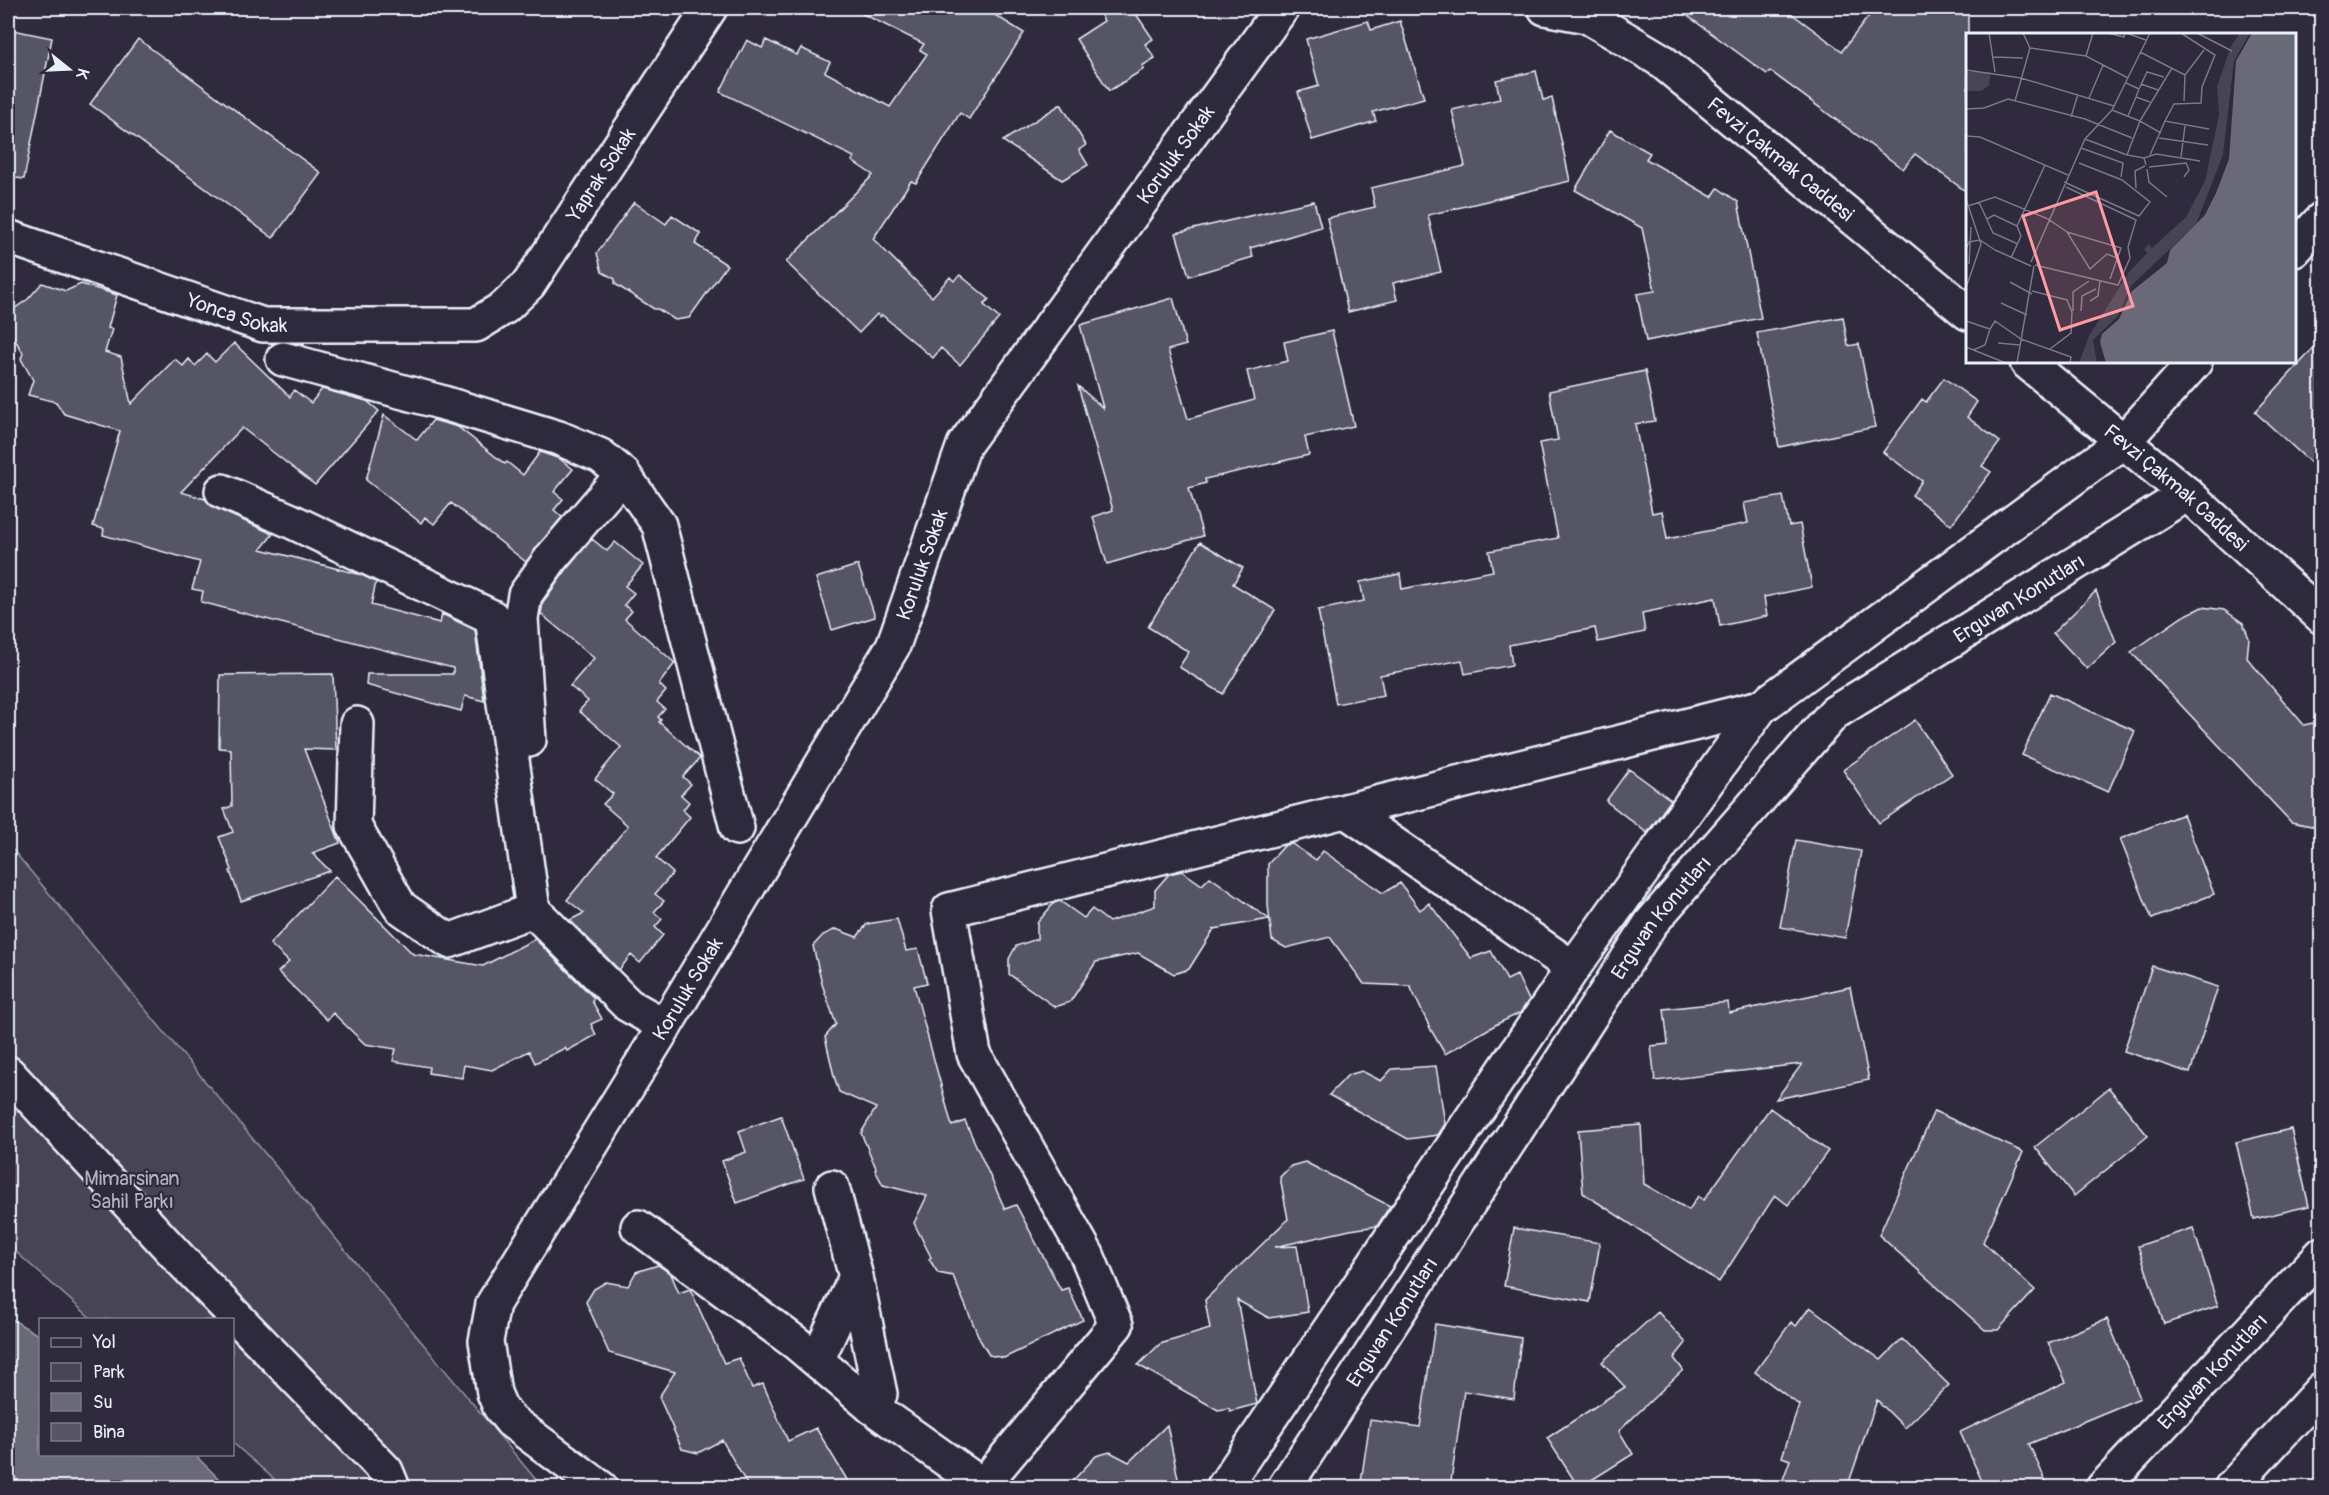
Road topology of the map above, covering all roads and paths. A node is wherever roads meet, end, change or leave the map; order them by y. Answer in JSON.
{"nodes":[{"id":1,"x":710,"y":8,"type":"edge"},
{"id":2,"x":1282,"y":8,"type":"edge"},
{"id":3,"x":1545,"y":8,"type":"edge"},
{"id":4,"x":1584,"y":12,"type":"edge"},
{"id":5,"x":2322,"y":219,"type":"edge"},
{"id":6,"x":8,"y":237,"type":"edge"},
{"id":7,"x":2296,"y":249,"type":"edge"},
{"id":8,"x":1966,"y":311,"type":"edge"},
{"id":9,"x":476,"y":325,"type":"joint"},
{"id":10,"x":282,"y":359,"type":"dead end"},
{"id":11,"x":2028,"y":363,"type":"edge"},
{"id":12,"x":2194,"y":363,"type":"edge"},
{"id":13,"x":2124,"y":441,"type":"junction"},
{"id":14,"x":623,"y":474,"type":"junction"},
{"id":15,"x":222,"y":491,"type":"dead end"},
{"id":16,"x":2187,"y":494,"type":"junction"},
{"id":17,"x":2322,"y":617,"type":"edge"},
{"id":18,"x":1761,"y":707,"type":"junction"},
{"id":19,"x":357,"y":724,"type":"dead end"},
{"id":20,"x":516,"y":791,"type":"junction"},
{"id":21,"x":1346,"y":811,"type":"junction"},
{"id":22,"x":737,"y":828,"type":"dead end"},
{"id":23,"x":533,"y":910,"type":"junction"},
{"id":24,"x":1573,"y":968,"type":"junction"},
{"id":25,"x":665,"y":1026,"type":"junction"},
{"id":26,"x":8,"y":1073,"type":"edge"},
{"id":27,"x":832,"y":1187,"type":"dead end"},
{"id":28,"x":638,"y":1227,"type":"dead end"},
{"id":29,"x":2322,"y":1254,"type":"edge"},
{"id":30,"x":856,"y":1277,"type":"junction"},
{"id":31,"x":817,"y":1360,"type":"junction"},
{"id":32,"x":2322,"y":1389,"type":"edge"},
{"id":33,"x":873,"y":1407,"type":"junction"},
{"id":34,"x":984,"y":1486,"type":"edge"},
{"id":35,"x":393,"y":1488,"type":"edge"},
{"id":36,"x":600,"y":1488,"type":"edge"},
{"id":37,"x":1223,"y":1488,"type":"edge"},
{"id":38,"x":1284,"y":1488,"type":"edge"},
{"id":39,"x":2103,"y":1488,"type":"edge"},
{"id":40,"x":2231,"y":1488,"type":"edge"}],
"edges":[{"from":1,"to":9,"type":"street","name":"Yaprak Sokak"},
{"from":2,"to":25,"type":"street","name":"Koruluk Sokak"},
{"from":3,"to":4,"type":"street","name":"Fevzi Çakmak Caddesi"},
{"from":4,"to":8,"type":"street","name":"Fevzi Çakmak Caddesi"},
{"from":5,"to":7,"type":"street"},
{"from":6,"to":9,"type":"street","name":"Yonca Sokak"},
{"from":10,"to":14,"type":"street"},
{"from":11,"to":13,"type":"street","name":"Fevzi Çakmak Caddesi"},
{"from":12,"to":13,"type":"street"},
{"from":13,"to":16,"type":"street","name":"Fevzi Çakmak Caddesi"},
{"from":13,"to":18,"type":"street"},
{"from":14,"to":20,"type":"street"},
{"from":14,"to":22,"type":"street"},
{"from":15,"to":20,"type":"street"},
{"from":16,"to":17,"type":"street","name":"Fevzi Çakmak Caddesi"},
{"from":16,"to":38,"type":"street","name":"Erguvan Konutları"},
{"from":18,"to":21,"type":"street"},
{"from":18,"to":24,"type":"street"},
{"from":19,"to":23,"type":"street"},
{"from":20,"to":23,"type":"street"},
{"from":21,"to":24,"type":"street"},
{"from":21,"to":34,"type":"street"},
{"from":23,"to":25,"type":"street"},
{"from":24,"to":37,"type":"street"},
{"from":25,"to":36,"type":"street","name":"Koruluk Sokak"},
{"from":26,"to":35,"type":"street"},
{"from":27,"to":30,"type":"street"},
{"from":28,"to":31,"type":"street"},
{"from":29,"to":39,"type":"street","name":"Erguvan Konutları"},
{"from":30,"to":31,"type":"street"},
{"from":30,"to":33,"type":"street"},
{"from":31,"to":33,"type":"street"},
{"from":32,"to":40,"type":"street"},
{"from":33,"to":34,"type":"street"}]}
